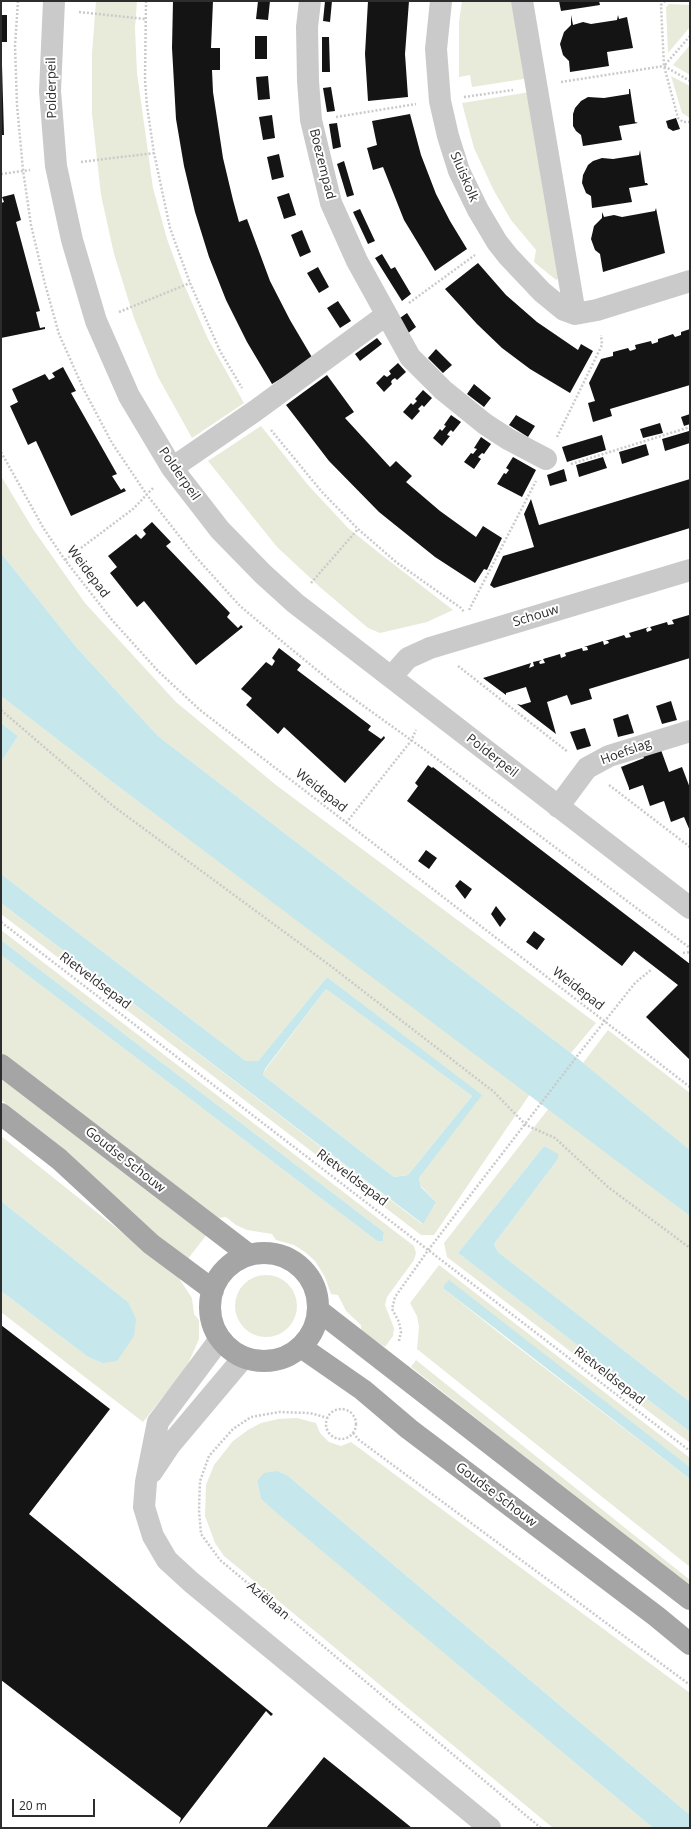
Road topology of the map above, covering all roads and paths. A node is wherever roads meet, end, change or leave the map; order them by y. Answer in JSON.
{"nodes":[{"id":1,"x":146,"y":1,"type":"edge"},
{"id":2,"x":310,"y":1,"type":"edge"},
{"id":3,"x":441,"y":1,"type":"edge"},
{"id":4,"x":522,"y":1,"type":"edge"},
{"id":5,"x":665,"y":1,"type":"edge"},
{"id":6,"x":53,"y":5,"type":"edge"},
{"id":7,"x":145,"y":19,"type":"junction"},
{"id":8,"x":690,"y":36,"type":"edge"},
{"id":9,"x":664,"y":66,"type":"junction"},
{"id":10,"x":690,"y":81,"type":"edge"},
{"id":11,"x":537,"y":86,"type":"junction"},
{"id":12,"x":440,"y":101,"type":"junction"},
{"id":13,"x":311,"y":120,"type":"junction"},
{"id":14,"x":690,"y":122,"type":"edge"},
{"id":15,"x":154,"y":152,"type":"junction"},
{"id":16,"x":56,"y":166,"type":"junction"},
{"id":17,"x":1,"y":174,"type":"edge"},
{"id":18,"x":481,"y":250,"type":"dead end"},
{"id":19,"x":690,"y":280,"type":"edge"},
{"id":20,"x":190,"y":284,"type":"junction"},
{"id":21,"x":575,"y":314,"type":"junction"},
{"id":22,"x":386,"y":315,"type":"junction"},
{"id":23,"x":96,"y":321,"type":"junction"},
{"id":24,"x":256,"y":411,"type":"junction"},
{"id":25,"x":690,"y":427,"type":"edge"},
{"id":26,"x":1,"y":452,"type":"edge"},
{"id":27,"x":546,"y":460,"type":"dead end"},
{"id":28,"x":570,"y":464,"type":"dead end"},
{"id":29,"x":172,"y":468,"type":"junction"},
{"id":30,"x":358,"y":529,"type":"junction"},
{"id":31,"x":66,"y":560,"type":"junction"},
{"id":32,"x":690,"y":570,"type":"edge"},
{"id":33,"x":294,"y":603,"type":"junction"},
{"id":34,"x":479,"y":633,"type":"junction"},
{"id":35,"x":391,"y":677,"type":"junction"},
{"id":36,"x":427,"y":705,"type":"junction"},
{"id":37,"x":1,"y":710,"type":"edge"},
{"id":38,"x":690,"y":731,"type":"edge"},
{"id":39,"x":558,"y":807,"type":"junction"},
{"id":40,"x":346,"y":824,"type":"junction"},
{"id":41,"x":690,"y":908,"type":"edge"},
{"id":42,"x":1,"y":922,"type":"edge"},
{"id":43,"x":690,"y":952,"type":"edge"},
{"id":44,"x":683,"y":953,"type":"dead end"},
{"id":45,"x":652,"y":969,"type":"dead end"},
{"id":46,"x":605,"y":1022,"type":"junction"},
{"id":47,"x":1,"y":1065,"type":"edge"},
{"id":48,"x":690,"y":1087,"type":"edge"},
{"id":49,"x":1,"y":1114,"type":"edge"},
{"id":50,"x":526,"y":1125,"type":"junction"},
{"id":51,"x":690,"y":1248,"type":"edge"},
{"id":52,"x":429,"y":1249,"type":"junction"},
{"id":53,"x":249,"y":1255,"type":"junction"},
{"id":54,"x":213,"y":1290,"type":"junction"},
{"id":55,"x":318,"y":1310,"type":"junction"},
{"id":56,"x":220,"y":1339,"type":"junction"},
{"id":57,"x":399,"y":1341,"type":"dead end"},
{"id":58,"x":301,"y":1347,"type":"junction"},
{"id":59,"x":244,"y":1357,"type":"junction"},
{"id":60,"x":328,"y":1418,"type":"junction"},
{"id":61,"x":353,"y":1433,"type":"junction"},
{"id":62,"x":690,"y":1451,"type":"edge"},
{"id":63,"x":146,"y":1482,"type":"junction"},
{"id":64,"x":690,"y":1599,"type":"edge"},
{"id":65,"x":690,"y":1644,"type":"edge"},
{"id":66,"x":690,"y":1685,"type":"edge"},
{"id":67,"x":490,"y":1828,"type":"edge"},
{"id":68,"x":541,"y":1828,"type":"edge"}],
"edges":[{"from":1,"to":7,"type":"path"},
{"from":2,"to":13,"type":"street","name":"Boezempad"},
{"from":3,"to":12,"type":"street","name":"Sluiskolk"},
{"from":4,"to":11,"type":"street"},
{"from":5,"to":9,"type":"path"},
{"from":6,"to":7,"type":"path"},
{"from":6,"to":16,"type":"street","name":"Polderpeil"},
{"from":7,"to":15,"type":"path"},
{"from":8,"to":9,"type":"path"},
{"from":9,"to":10,"type":"path"},
{"from":9,"to":11,"type":"path"},
{"from":9,"to":14,"type":"path"},
{"from":11,"to":12,"type":"path"},
{"from":11,"to":21,"type":"street"},
{"from":12,"to":13,"type":"path"},
{"from":12,"to":21,"type":"street","name":"Sluiskolk"},
{"from":13,"to":22,"type":"street","name":"Boezempad"},
{"from":15,"to":16,"type":"path"},
{"from":15,"to":20,"type":"path"},
{"from":16,"to":17,"type":"path"},
{"from":16,"to":23,"type":"street","name":"Polderpeil"},
{"from":18,"to":22,"type":"path"},
{"from":19,"to":21,"type":"street"},
{"from":20,"to":23,"type":"path"},
{"from":20,"to":24,"type":"path"},
{"from":22,"to":24,"type":"street"},
{"from":22,"to":27,"type":"street","name":"Boezempad"},
{"from":23,"to":29,"type":"street","name":"Polderpeil"},
{"from":24,"to":29,"type":"street"},
{"from":24,"to":30,"type":"path"},
{"from":25,"to":28,"type":"path"},
{"from":26,"to":31,"type":"path","name":"Weidepad"},
{"from":29,"to":31,"type":"path"},
{"from":29,"to":33,"type":"street","name":"Polderpeil"},
{"from":30,"to":33,"type":"path"},
{"from":30,"to":34,"type":"path"},
{"from":31,"to":40,"type":"path","name":"Weidepad"},
{"from":32,"to":34,"type":"street","name":"Schouw"},
{"from":33,"to":35,"type":"street","name":"Polderpeil"},
{"from":34,"to":35,"type":"street","name":"Schouw"},
{"from":35,"to":36,"type":"street","name":"Polderpeil"},
{"from":36,"to":39,"type":"street","name":"Polderpeil"},
{"from":36,"to":40,"type":"path"},
{"from":37,"to":50,"type":"path"},
{"from":38,"to":39,"type":"street","name":"Hoefslag"},
{"from":39,"to":41,"type":"street","name":"Polderpeil"},
{"from":40,"to":46,"type":"path","name":"Weidepad"},
{"from":42,"to":52,"type":"path","name":"Rietveldsepad"},
{"from":43,"to":44,"type":"path"},
{"from":45,"to":46,"type":"path"},
{"from":46,"to":48,"type":"path","name":"Weidepad"},
{"from":46,"to":50,"type":"path"},
{"from":47,"to":53,"type":"main road","name":"Goudse Schouw"},
{"from":49,"to":54,"type":"main road"},
{"from":50,"to":51,"type":"path"},
{"from":50,"to":52,"type":"path"},
{"from":52,"to":57,"type":"path"},
{"from":52,"to":62,"type":"path","name":"Rietveldsepad"},
{"from":53,"to":54,"type":"main road"},
{"from":53,"to":55,"type":"main road"},
{"from":54,"to":56,"type":"main road"},
{"from":55,"to":58,"type":"main road"},
{"from":55,"to":64,"type":"main road"},
{"from":56,"to":59,"type":"main road"},
{"from":56,"to":63,"type":"street"},
{"from":58,"to":59,"type":"main road"},
{"from":58,"to":65,"type":"main road","name":"Goudse Schouw"},
{"from":59,"to":63,"type":"street"},
{"from":60,"to":61,"type":"path"},
{"from":60,"to":61,"type":"path"},
{"from":60,"to":68,"type":"path","name":"Aziëlaan"},
{"from":61,"to":66,"type":"path"},
{"from":63,"to":67,"type":"street"}]}
